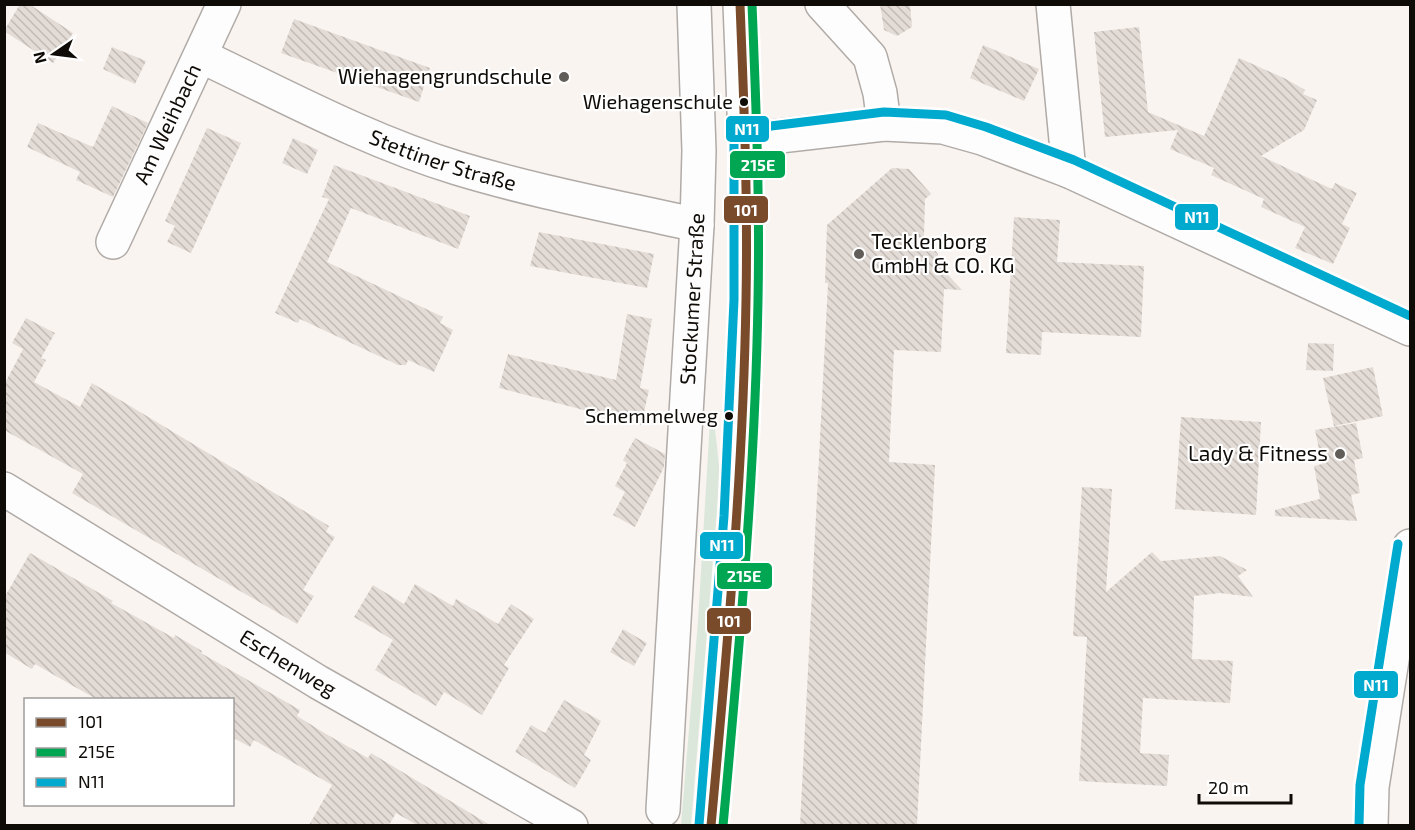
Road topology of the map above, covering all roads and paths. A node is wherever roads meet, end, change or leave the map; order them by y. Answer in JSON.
{"nodes":[{"id":1,"x":225,"y":4,"type":"edge"},
{"id":2,"x":694,"y":4,"type":"edge"},
{"id":3,"x":740,"y":4,"type":"edge"},
{"id":4,"x":822,"y":4,"type":"edge"},
{"id":5,"x":1053,"y":4,"type":"edge"},
{"id":6,"x":201,"y":56,"type":"junction"},
{"id":7,"x":884,"y":124,"type":"junction"},
{"id":8,"x":746,"y":140,"type":"junction"},
{"id":9,"x":1069,"y":171,"type":"junction"},
{"id":10,"x":697,"y":225,"type":"junction"},
{"id":11,"x":113,"y":242,"type":"dead end"},
{"id":12,"x":1410,"y":329,"type":"edge"},
{"id":13,"x":6,"y":494,"type":"edge"},
{"id":14,"x":1410,"y":546,"type":"edge"},
{"id":15,"x":663,"y":810,"type":"dead end"},
{"id":16,"x":571,"y":825,"type":"edge"},
{"id":17,"x":711,"y":825,"type":"edge"},
{"id":18,"x":1371,"y":825,"type":"edge"}],
"edges":[{"from":1,"to":6,"type":"street","name":"Am Weihbach"},
{"from":2,"to":10,"type":"street","name":"Stockumer Straße"},
{"from":3,"to":8,"type":"street"},
{"from":4,"to":7,"type":"street"},
{"from":5,"to":9,"type":"street"},
{"from":6,"to":10,"type":"street","name":"Stettiner Straße"},
{"from":6,"to":11,"type":"street","name":"Am Weihbach"},
{"from":7,"to":8,"type":"street"},
{"from":7,"to":9,"type":"street"},
{"from":8,"to":17,"type":"street"},
{"from":9,"to":12,"type":"street"},
{"from":10,"to":15,"type":"street","name":"Stockumer Straße"},
{"from":13,"to":16,"type":"street","name":"Eschenweg"},
{"from":14,"to":18,"type":"street"}]}
